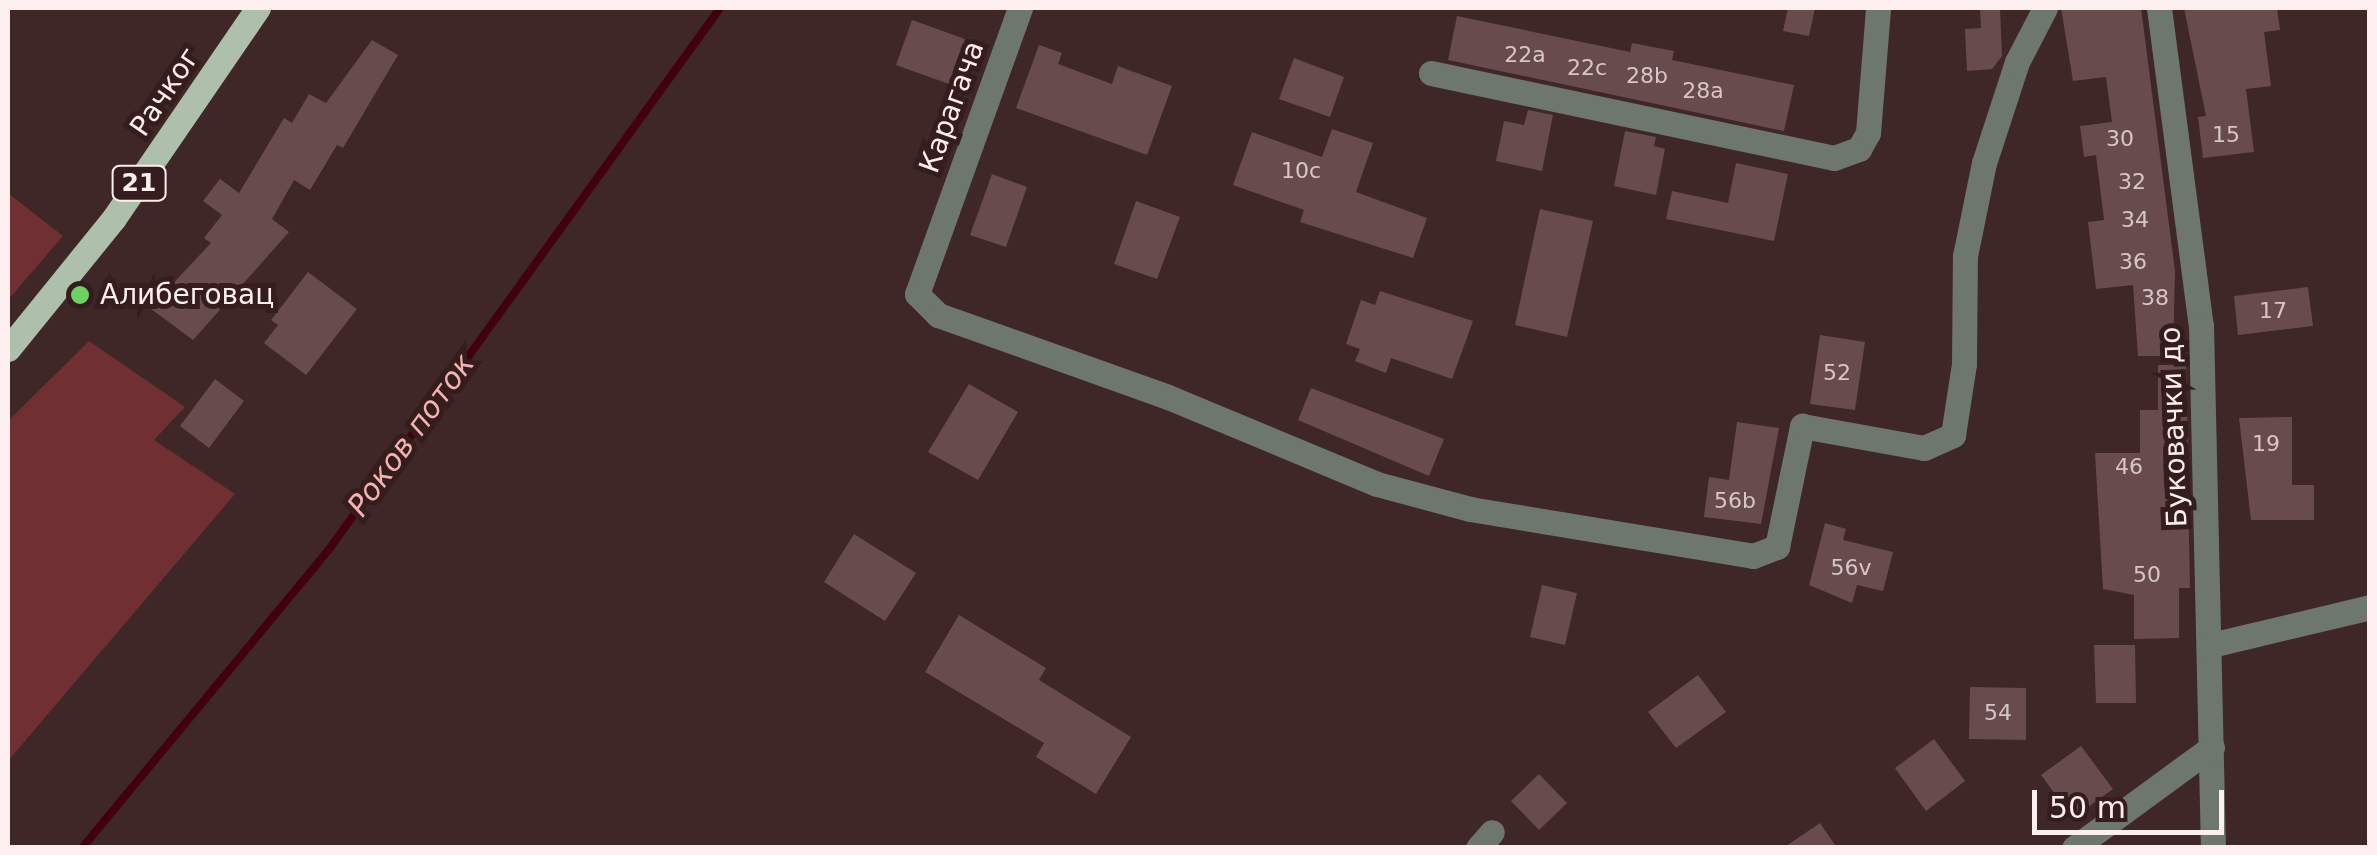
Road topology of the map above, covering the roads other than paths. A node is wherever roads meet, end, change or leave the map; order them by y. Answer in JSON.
{"nodes":[{"id":1,"x":258,"y":8,"type":"edge"},
{"id":2,"x":1020,"y":8,"type":"edge"},
{"id":3,"x":1878,"y":8,"type":"edge"},
{"id":4,"x":2045,"y":8,"type":"edge"},
{"id":5,"x":2159,"y":8,"type":"edge"},
{"id":6,"x":1430,"y":73,"type":"dead end"},
{"id":7,"x":8,"y":349,"type":"edge"},
{"id":8,"x":2370,"y":607,"type":"edge"},
{"id":9,"x":2211,"y":646,"type":"junction"},
{"id":10,"x":2212,"y":747,"type":"junction"},
{"id":11,"x":2074,"y":848,"type":"edge"},
{"id":12,"x":2213,"y":848,"type":"edge"}],
"edges":[{"from":1,"to":7,"type":"main road","name":"Рачког","number":"21"},
{"from":2,"to":4,"type":"street","name":"Карагача"},
{"from":3,"to":6,"type":"street"},
{"from":5,"to":9,"type":"street","name":"Буковачки до"},
{"from":8,"to":9,"type":"street"},
{"from":9,"to":10,"type":"street","name":"Буковачки до"},
{"from":10,"to":11,"type":"street"},
{"from":10,"to":12,"type":"street","name":"Буковачки до"}]}
